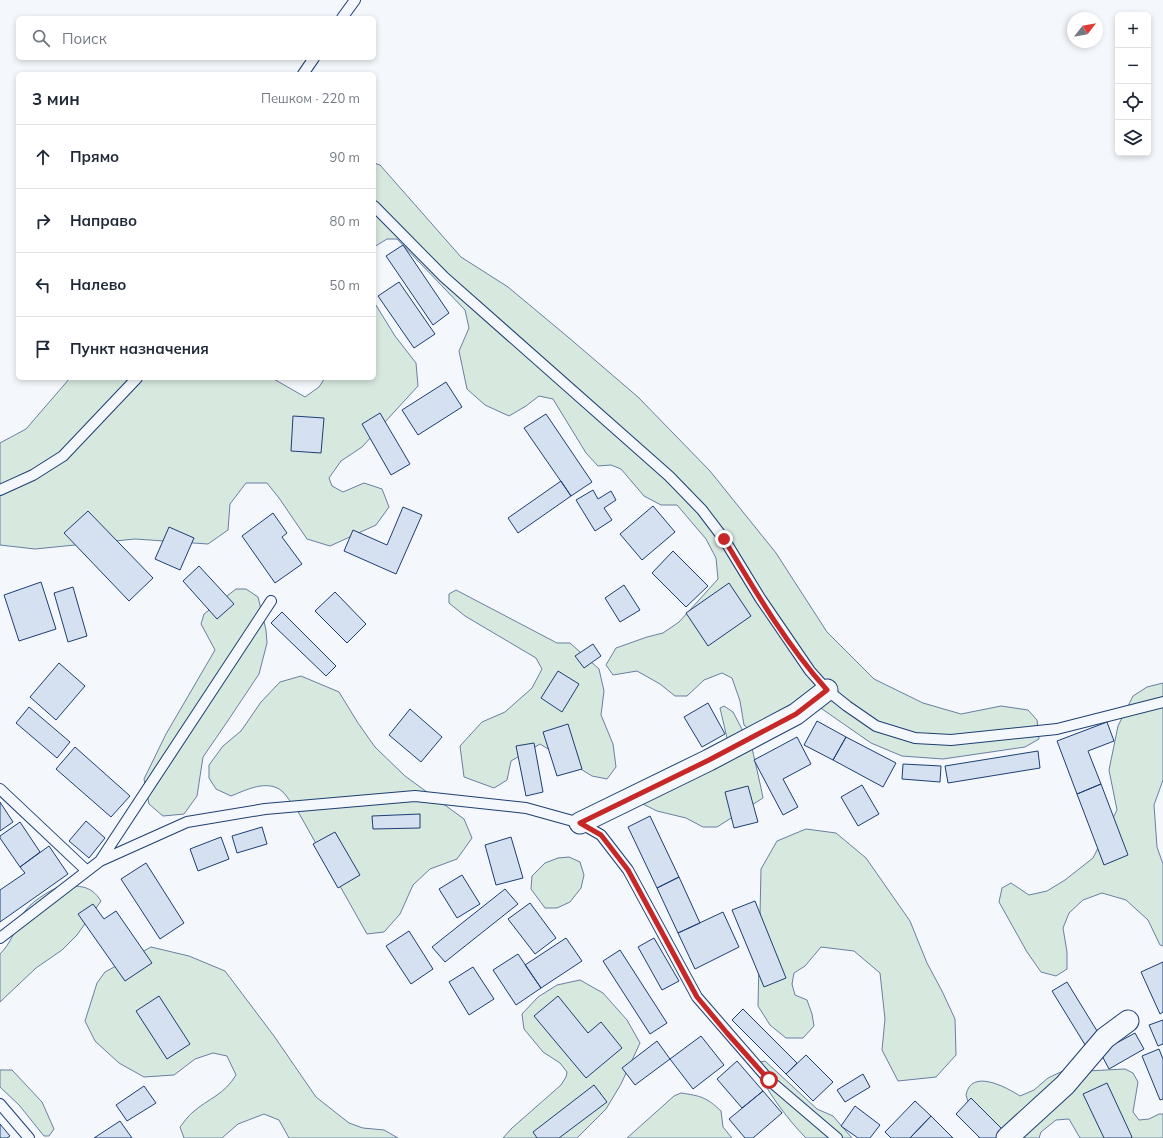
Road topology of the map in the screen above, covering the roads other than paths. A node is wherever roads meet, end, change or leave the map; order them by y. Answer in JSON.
{"nodes":[{"id":1,"x":355,"y":0,"type":"edge"},
{"id":2,"x":343,"y":16,"type":"edge"},
{"id":3,"x":313,"y":60,"type":"edge"},
{"id":4,"x":304,"y":72,"type":"edge"},
{"id":5,"x":376,"y":208,"type":"edge"},
{"id":6,"x":135,"y":380,"type":"edge"},
{"id":7,"x":0,"y":490,"type":"edge"},
{"id":8,"x":271,"y":602,"type":"dead end"},
{"id":9,"x":827,"y":690,"type":"junction"},
{"id":10,"x":1163,"y":702,"type":"edge"},
{"id":11,"x":0,"y":789,"type":"edge"},
{"id":12,"x":580,"y":823,"type":"junction"},
{"id":13,"x":100,"y":861,"type":"junction"},
{"id":14,"x":87,"y":871,"type":"junction"},
{"id":15,"x":0,"y":938,"type":"edge"},
{"id":16,"x":1128,"y":1020,"type":"dead end"},
{"id":17,"x":0,"y":1104,"type":"edge"},
{"id":18,"x":29,"y":1138,"type":"edge"},
{"id":19,"x":837,"y":1138,"type":"edge"},
{"id":20,"x":1006,"y":1138,"type":"edge"}],
"edges":[{"from":1,"to":2,"type":"lane"},
{"from":3,"to":4,"type":"lane"},
{"from":5,"to":9,"type":"lane"},
{"from":6,"to":7,"type":"lane"},
{"from":8,"to":13,"type":"lane"},
{"from":9,"to":10,"type":"lane"},
{"from":9,"to":12,"type":"street"},
{"from":11,"to":14,"type":"lane"},
{"from":12,"to":13,"type":"lane"},
{"from":12,"to":19,"type":"lane"},
{"from":13,"to":14,"type":"lane"},
{"from":14,"to":15,"type":"lane"},
{"from":16,"to":20,"type":"street"},
{"from":17,"to":18,"type":"lane"}]}
